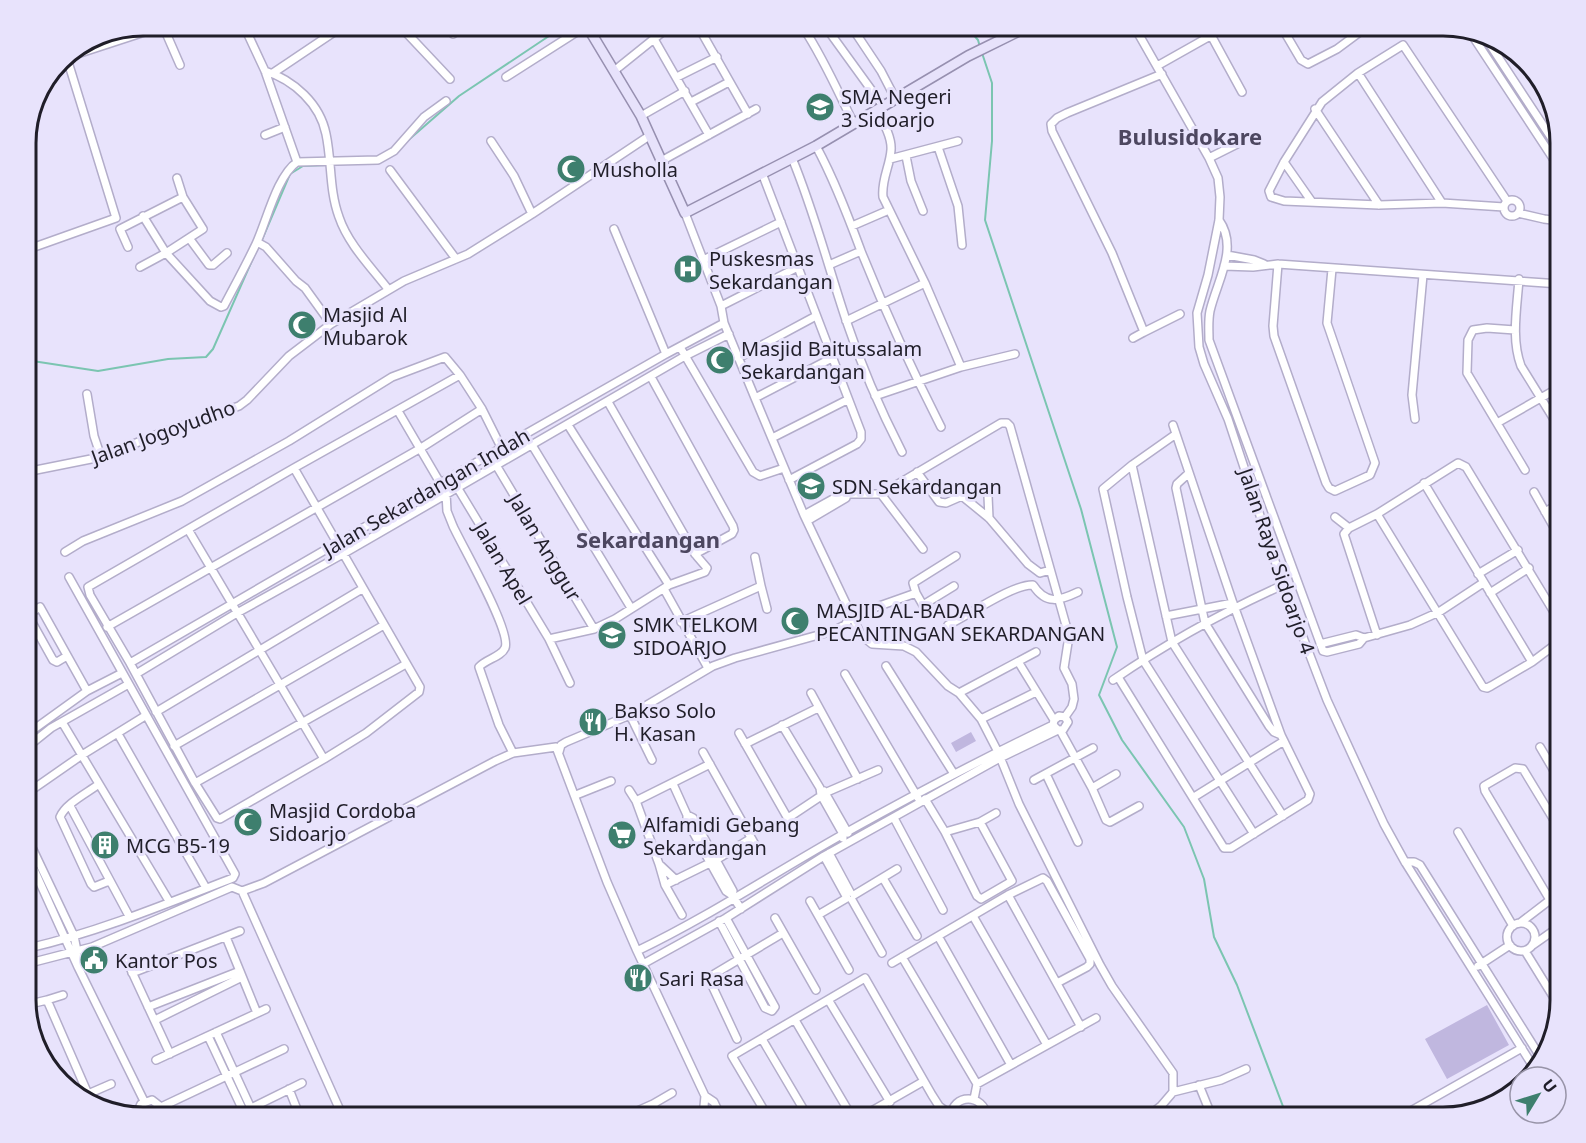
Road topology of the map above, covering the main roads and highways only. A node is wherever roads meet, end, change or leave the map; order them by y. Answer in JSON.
{"nodes":[{"id":1,"x":592,"y":36,"type":"edge"},
{"id":2,"x":1002,"y":36,"type":"edge"}],
"edges":[{"from":1,"to":2,"type":"main road"}]}
